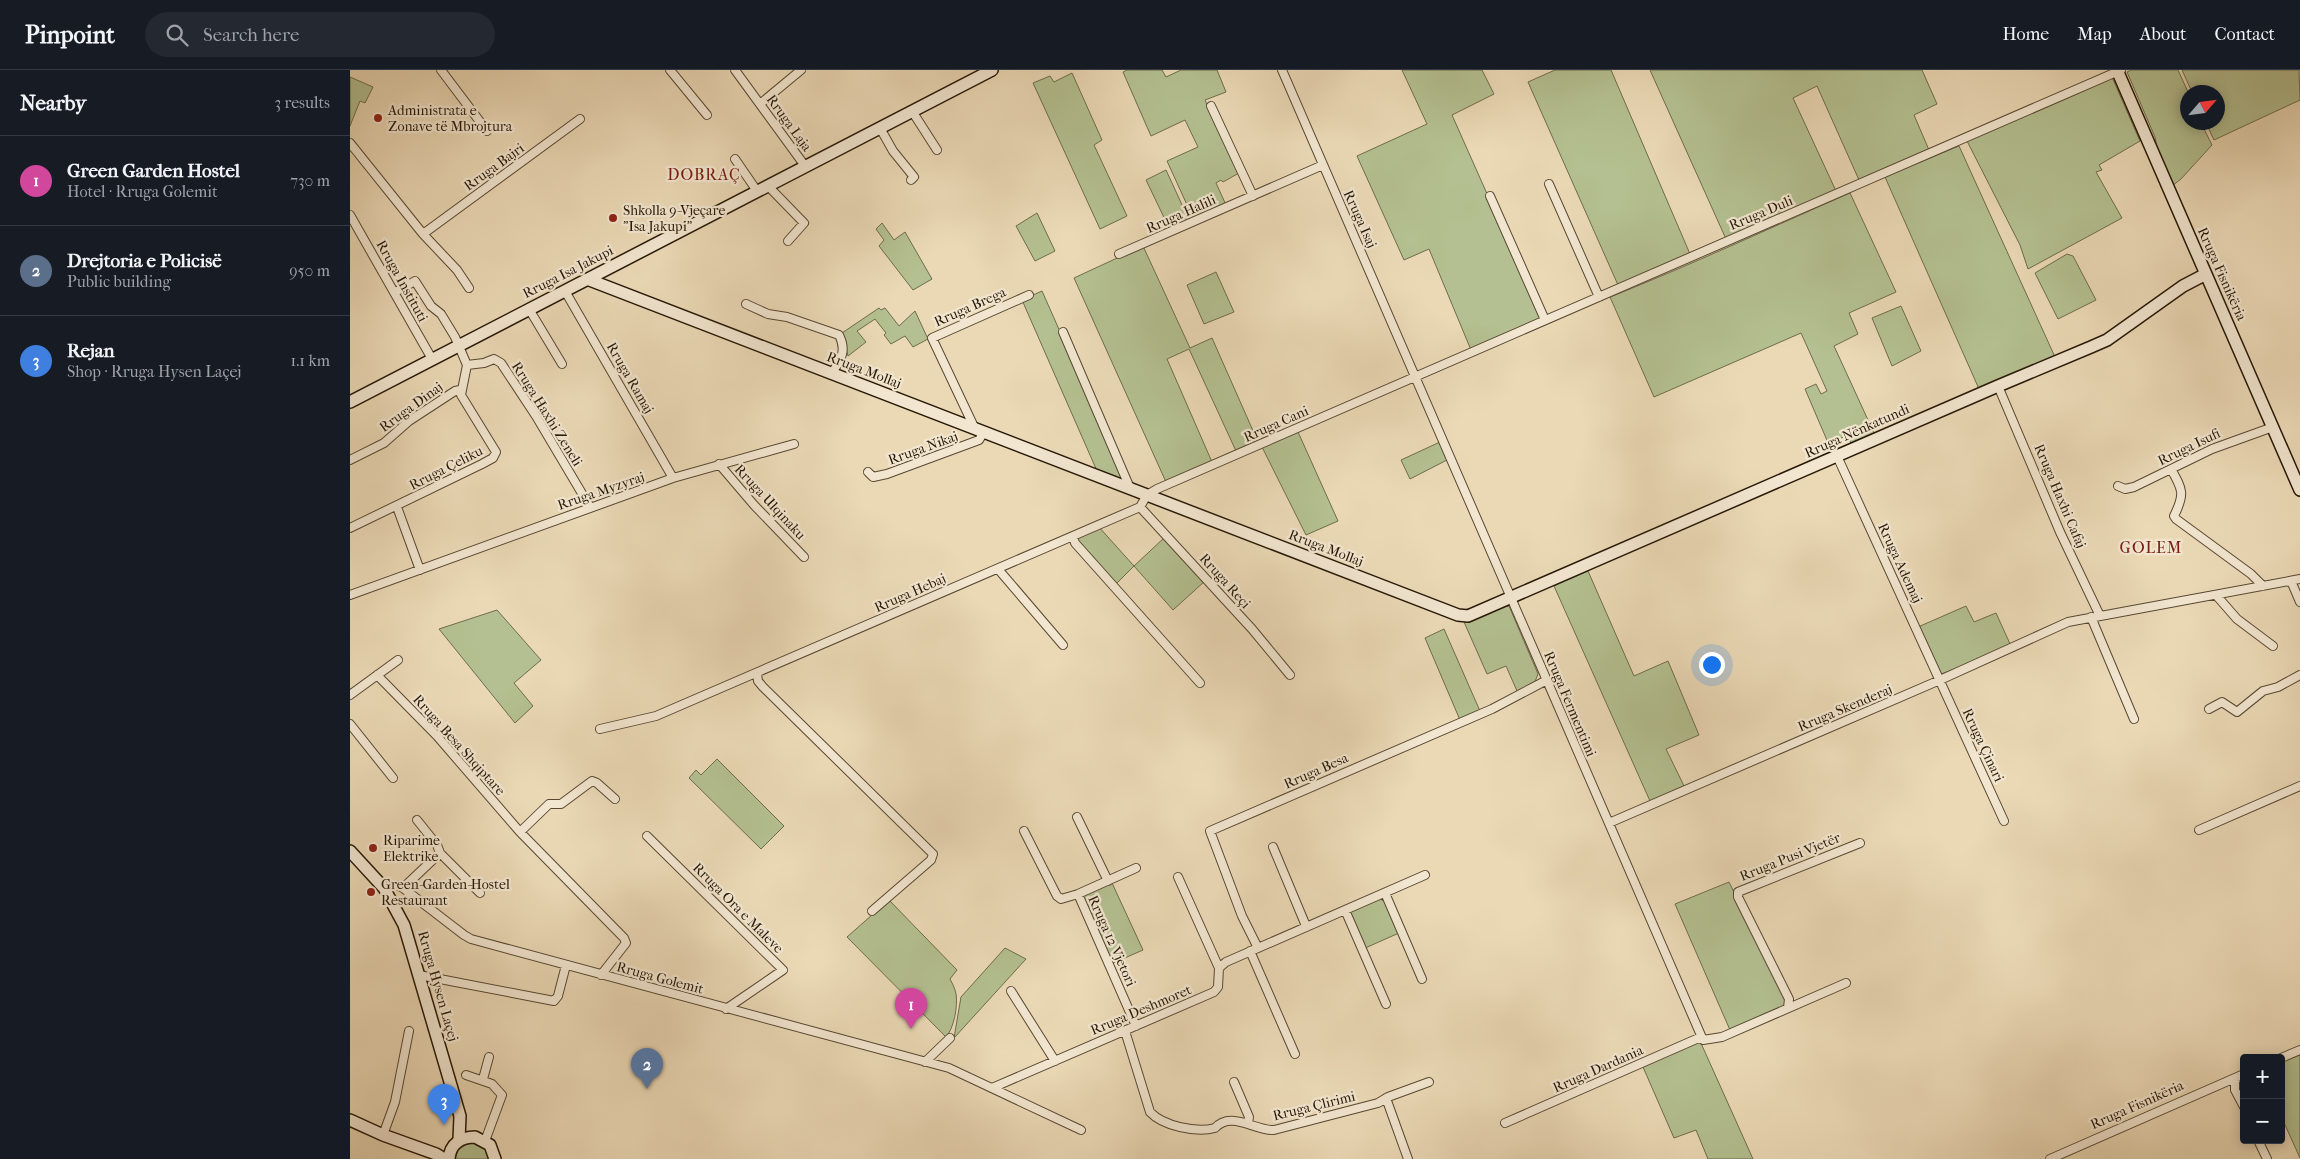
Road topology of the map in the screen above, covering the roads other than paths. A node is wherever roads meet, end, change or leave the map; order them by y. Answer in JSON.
{"nodes":[{"id":1,"x":441,"y":70,"type":"edge"},
{"id":2,"x":670,"y":70,"type":"edge"},
{"id":3,"x":735,"y":70,"type":"edge"},
{"id":4,"x":801,"y":70,"type":"edge"},
{"id":5,"x":992,"y":70,"type":"edge"},
{"id":6,"x":1282,"y":70,"type":"edge"},
{"id":7,"x":2119,"y":71,"type":"edge"},
{"id":8,"x":760,"y":104,"type":"junction"},
{"id":9,"x":1211,"y":106,"type":"dead end"},
{"id":10,"x":912,"y":111,"type":"junction"},
{"id":11,"x":707,"y":115,"type":"dead end"},
{"id":12,"x":580,"y":119,"type":"dead end"},
{"id":13,"x":880,"y":128,"type":"junction"},
{"id":14,"x":487,"y":131,"type":"dead end"},
{"id":15,"x":350,"y":143,"type":"edge"},
{"id":16,"x":937,"y":150,"type":"dead end"},
{"id":17,"x":735,"y":159,"type":"dead end"},
{"id":18,"x":1323,"y":165,"type":"junction"},
{"id":19,"x":805,"y":166,"type":"junction"},
{"id":20,"x":911,"y":180,"type":"dead end"},
{"id":21,"x":1549,"y":184,"type":"dead end"},
{"id":22,"x":762,"y":189,"type":"junction"},
{"id":23,"x":1253,"y":196,"type":"junction"},
{"id":24,"x":1490,"y":196,"type":"dead end"},
{"id":25,"x":350,"y":215,"type":"edge"},
{"id":26,"x":423,"y":234,"type":"junction"},
{"id":27,"x":788,"y":241,"type":"dead end"},
{"id":28,"x":1119,"y":254,"type":"dead end"},
{"id":29,"x":2206,"y":274,"type":"junction"},
{"id":30,"x":587,"y":279,"type":"junction"},
{"id":31,"x":469,"y":288,"type":"dead end"},
{"id":32,"x":399,"y":290,"type":"dead end"},
{"id":33,"x":565,"y":291,"type":"junction"},
{"id":34,"x":1028,"y":294,"type":"dead end"},
{"id":35,"x":1599,"y":297,"type":"junction"},
{"id":36,"x":746,"y":304,"type":"dead end"},
{"id":37,"x":529,"y":309,"type":"junction"},
{"id":38,"x":1545,"y":320,"type":"junction"},
{"id":39,"x":1063,"y":332,"type":"dead end"},
{"id":40,"x":458,"y":346,"type":"junction"},
{"id":41,"x":432,"y":360,"type":"junction"},
{"id":42,"x":562,"y":364,"type":"dead end"},
{"id":43,"x":467,"y":365,"type":"junction"},
{"id":44,"x":832,"y":373,"type":"junction"},
{"id":45,"x":1415,"y":377,"type":"junction"},
{"id":46,"x":1998,"y":386,"type":"junction"},
{"id":47,"x":460,"y":390,"type":"junction"},
{"id":48,"x":352,"y":398,"type":"edge"},
{"id":49,"x":2273,"y":427,"type":"junction"},
{"id":50,"x":980,"y":430,"type":"junction"},
{"id":51,"x":794,"y":444,"type":"dead end"},
{"id":52,"x":1837,"y":456,"type":"junction"},
{"id":53,"x":350,"y":460,"type":"edge"},
{"id":54,"x":719,"y":464,"type":"junction"},
{"id":55,"x":2171,"y":469,"type":"junction"},
{"id":56,"x":868,"y":472,"type":"dead end"},
{"id":57,"x":673,"y":478,"type":"junction"},
{"id":58,"x":2118,"y":486,"type":"dead end"},
{"id":59,"x":1130,"y":488,"type":"junction"},
{"id":60,"x":2300,"y":490,"type":"edge"},
{"id":61,"x":1147,"y":495,"type":"junction"},
{"id":62,"x":1140,"y":506,"type":"junction"},
{"id":63,"x":397,"y":507,"type":"junction"},
{"id":64,"x":590,"y":507,"type":"junction"},
{"id":65,"x":350,"y":528,"type":"edge"},
{"id":66,"x":1072,"y":536,"type":"junction"},
{"id":67,"x":804,"y":557,"type":"dead end"},
{"id":68,"x":998,"y":568,"type":"junction"},
{"id":69,"x":420,"y":570,"type":"junction"},
{"id":70,"x":2300,"y":579,"type":"edge"},
{"id":71,"x":2291,"y":581,"type":"junction"},
{"id":72,"x":2263,"y":586,"type":"junction"},
{"id":73,"x":350,"y":594,"type":"edge"},
{"id":74,"x":2216,"y":595,"type":"junction"},
{"id":75,"x":1511,"y":598,"type":"junction"},
{"id":76,"x":2300,"y":602,"type":"edge"},
{"id":77,"x":2100,"y":616,"type":"junction"},
{"id":78,"x":2091,"y":617,"type":"junction"},
{"id":79,"x":1063,"y":645,"type":"dead end"},
{"id":80,"x":2273,"y":646,"type":"dead end"},
{"id":81,"x":398,"y":660,"type":"dead end"},
{"id":82,"x":757,"y":674,"type":"junction"},
{"id":83,"x":377,"y":675,"type":"junction"},
{"id":84,"x":1290,"y":675,"type":"dead end"},
{"id":85,"x":2300,"y":675,"type":"edge"},
{"id":86,"x":1547,"y":680,"type":"junction"},
{"id":87,"x":1940,"y":680,"type":"junction"},
{"id":88,"x":1200,"y":683,"type":"dead end"},
{"id":89,"x":350,"y":696,"type":"edge"},
{"id":90,"x":2209,"y":709,"type":"dead end"},
{"id":91,"x":2134,"y":718,"type":"dead end"},
{"id":92,"x":350,"y":724,"type":"edge"},
{"id":93,"x":600,"y":729,"type":"dead end"},
{"id":94,"x":393,"y":778,"type":"dead end"},
{"id":95,"x":2300,"y":786,"type":"edge"},
{"id":96,"x":614,"y":799,"type":"dead end"},
{"id":97,"x":1077,"y":817,"type":"dead end"},
{"id":98,"x":417,"y":820,"type":"dead end"},
{"id":99,"x":2004,"y":821,"type":"dead end"},
{"id":100,"x":1608,"y":823,"type":"junction"},
{"id":101,"x":1024,"y":830,"type":"dead end"},
{"id":102,"x":2199,"y":830,"type":"dead end"},
{"id":103,"x":520,"y":832,"type":"junction"},
{"id":104,"x":647,"y":836,"type":"dead end"},
{"id":105,"x":1860,"y":843,"type":"dead end"},
{"id":106,"x":1273,"y":847,"type":"dead end"},
{"id":107,"x":350,"y":851,"type":"edge"},
{"id":108,"x":440,"y":853,"type":"junction"},
{"id":109,"x":1136,"y":868,"type":"dead end"},
{"id":110,"x":1426,"y":875,"type":"dead end"},
{"id":111,"x":1178,"y":877,"type":"dead end"},
{"id":112,"x":1108,"y":881,"type":"junction"},
{"id":113,"x":384,"y":888,"type":"junction"},
{"id":114,"x":403,"y":888,"type":"junction"},
{"id":115,"x":480,"y":893,"type":"dead end"},
{"id":116,"x":1385,"y":893,"type":"junction"},
{"id":117,"x":1078,"y":894,"type":"junction"},
{"id":118,"x":1344,"y":910,"type":"junction"},
{"id":119,"x":872,"y":911,"type":"dead end"},
{"id":120,"x":1306,"y":926,"type":"junction"},
{"id":121,"x":1258,"y":948,"type":"junction"},
{"id":122,"x":1250,"y":951,"type":"junction"},
{"id":123,"x":566,"y":965,"type":"junction"},
{"id":124,"x":1219,"y":968,"type":"junction"},
{"id":125,"x":419,"y":975,"type":"junction"},
{"id":126,"x":601,"y":975,"type":"junction"},
{"id":127,"x":1422,"y":979,"type":"dead end"},
{"id":128,"x":1846,"y":983,"type":"dead end"},
{"id":129,"x":1011,"y":991,"type":"dead end"},
{"id":130,"x":1386,"y":1004,"type":"dead end"},
{"id":131,"x":1788,"y":1008,"type":"junction"},
{"id":132,"x":726,"y":1009,"type":"junction"},
{"id":133,"x":1136,"y":1026,"type":"junction"},
{"id":134,"x":409,"y":1031,"type":"dead end"},
{"id":135,"x":1126,"y":1031,"type":"junction"},
{"id":136,"x":950,"y":1038,"type":"dead end"},
{"id":137,"x":1702,"y":1039,"type":"junction"},
{"id":138,"x":2300,"y":1050,"type":"edge"},
{"id":139,"x":1295,"y":1054,"type":"dead end"},
{"id":140,"x":2285,"y":1056,"type":"edge"},
{"id":141,"x":489,"y":1057,"type":"dead end"},
{"id":142,"x":1055,"y":1061,"type":"junction"},
{"id":143,"x":925,"y":1062,"type":"junction"},
{"id":144,"x":466,"y":1075,"type":"dead end"},
{"id":145,"x":2240,"y":1076,"type":"edge"},
{"id":146,"x":2235,"y":1078,"type":"junction"},
{"id":147,"x":484,"y":1079,"type":"junction"},
{"id":148,"x":1234,"y":1082,"type":"dead end"},
{"id":149,"x":1429,"y":1082,"type":"dead end"},
{"id":150,"x":992,"y":1088,"type":"junction"},
{"id":151,"x":1386,"y":1098,"type":"junction"},
{"id":152,"x":2240,"y":1099,"type":"edge"},
{"id":153,"x":460,"y":1116,"type":"junction"},
{"id":154,"x":350,"y":1120,"type":"edge"},
{"id":155,"x":1248,"y":1123,"type":"junction"},
{"id":156,"x":1505,"y":1123,"type":"dead end"},
{"id":157,"x":1081,"y":1130,"type":"dead end"},
{"id":158,"x":383,"y":1135,"type":"junction"},
{"id":159,"x":480,"y":1139,"type":"junction"},
{"id":160,"x":456,"y":1143,"type":"junction"},
{"id":161,"x":2260,"y":1144,"type":"edge"},
{"id":162,"x":440,"y":1156,"type":"edge"},
{"id":163,"x":449,"y":1159,"type":"edge"},
{"id":164,"x":495,"y":1159,"type":"edge"},
{"id":165,"x":1408,"y":1159,"type":"edge"},
{"id":166,"x":2050,"y":1159,"type":"edge"},
{"id":167,"x":2267,"y":1159,"type":"edge"}],
"edges":[{"from":1,"to":14,"type":"street"},
{"from":2,"to":11,"type":"street"},
{"from":3,"to":8,"type":"street","name":"Rruga Laja"},
{"from":4,"to":8,"type":"street"},
{"from":5,"to":10,"type":"street","name":"Rruga Isa Jakupi"},
{"from":6,"to":18,"type":"street","name":"Rruga Isaj"},
{"from":7,"to":29,"type":"street","name":"Rruga Fisnikëria"},
{"from":7,"to":35,"type":"street","name":"Rruga Duli"},
{"from":8,"to":19,"type":"street","name":"Rruga Laja"},
{"from":9,"to":23,"type":"street"},
{"from":10,"to":13,"type":"street","name":"Rruga Isa Jakupi"},
{"from":10,"to":16,"type":"street"},
{"from":12,"to":26,"type":"street","name":"Rruga Bajri"},
{"from":13,"to":19,"type":"street","name":"Rruga Isa Jakupi"},
{"from":13,"to":20,"type":"street"},
{"from":15,"to":26,"type":"street"},
{"from":17,"to":22,"type":"street"},
{"from":18,"to":23,"type":"street","name":"Rruga Halili"},
{"from":18,"to":45,"type":"street","name":"Rruga Isaj"},
{"from":19,"to":22,"type":"street","name":"Rruga Isa Jakupi"},
{"from":21,"to":35,"type":"street"},
{"from":22,"to":27,"type":"street"},
{"from":22,"to":30,"type":"street","name":"Rruga Isa Jakupi"},
{"from":23,"to":28,"type":"street","name":"Rruga Halili"},
{"from":24,"to":38,"type":"street"},
{"from":25,"to":41,"type":"street","name":"Rruga Instituti"},
{"from":26,"to":31,"type":"street"},
{"from":29,"to":46,"type":"street","name":"Rruga Nënkatundi"},
{"from":29,"to":49,"type":"street","name":"Rruga Fisnikëria"},
{"from":30,"to":33,"type":"street","name":"Rruga Isa Jakupi"},
{"from":30,"to":44,"type":"street","name":"Rruga Mollaj"},
{"from":32,"to":40,"type":"street"},
{"from":33,"to":37,"type":"street","name":"Rruga Isa Jakupi"},
{"from":33,"to":57,"type":"street","name":"Rruga Ramaj"},
{"from":34,"to":50,"type":"street","name":"Rruga Brega"},
{"from":35,"to":38,"type":"street","name":"Rruga Duli"},
{"from":36,"to":44,"type":"street"},
{"from":37,"to":40,"type":"street","name":"Rruga Isa Jakupi"},
{"from":37,"to":42,"type":"street"},
{"from":38,"to":45,"type":"street","name":"Rruga Duli"},
{"from":39,"to":59,"type":"street"},
{"from":40,"to":41,"type":"street","name":"Rruga Isa Jakupi"},
{"from":40,"to":43,"type":"street"},
{"from":41,"to":48,"type":"street","name":"Rruga Isa Jakupi"},
{"from":43,"to":47,"type":"street"},
{"from":43,"to":64,"type":"street","name":"Rruga Haxhi Zeneli"},
{"from":44,"to":50,"type":"street","name":"Rruga Mollaj"},
{"from":45,"to":61,"type":"street","name":"Rruga Cani"},
{"from":45,"to":75,"type":"street","name":"Rruga Fermentimi"},
{"from":46,"to":52,"type":"street","name":"Rruga Nënkatundi"},
{"from":46,"to":77,"type":"street","name":"Rruga Haxhi Cafaj"},
{"from":47,"to":53,"type":"street","name":"Rruga Dinaj"},
{"from":47,"to":63,"type":"street","name":"Rruga Çeliku"},
{"from":49,"to":55,"type":"street","name":"Rruga Isufi"},
{"from":49,"to":60,"type":"street","name":"Rruga Fisnikëria"},
{"from":50,"to":56,"type":"street","name":"Rruga Nikaj"},
{"from":50,"to":59,"type":"street","name":"Rruga Mollaj"},
{"from":51,"to":54,"type":"street","name":"Rruga Myzyraj"},
{"from":52,"to":75,"type":"street","name":"Rruga Nënkatundi"},
{"from":52,"to":87,"type":"street","name":"Rruga Ademaj"},
{"from":54,"to":57,"type":"street","name":"Rruga Myzyraj"},
{"from":54,"to":67,"type":"street","name":"Rruga Ulqinaku"},
{"from":55,"to":58,"type":"street","name":"Rruga Isufi"},
{"from":55,"to":72,"type":"street"},
{"from":57,"to":64,"type":"street","name":"Rruga Myzyraj"},
{"from":59,"to":61,"type":"street","name":"Rruga Mollaj"},
{"from":61,"to":62,"type":"street"},
{"from":61,"to":75,"type":"street","name":"Rruga Mollaj"},
{"from":62,"to":66,"type":"street","name":"Rruga Hebaj"},
{"from":62,"to":84,"type":"street","name":"Rruga Reçi"},
{"from":63,"to":65,"type":"street","name":"Rruga Çeliku"},
{"from":63,"to":69,"type":"street"},
{"from":64,"to":69,"type":"street","name":"Rruga Myzyraj"},
{"from":66,"to":68,"type":"street","name":"Rruga Hebaj"},
{"from":66,"to":88,"type":"street"},
{"from":68,"to":79,"type":"street"},
{"from":68,"to":82,"type":"street","name":"Rruga Hebaj"},
{"from":69,"to":73,"type":"street","name":"Rruga Myzyraj"},
{"from":70,"to":71,"type":"street","name":"Rruga Skenderaj"},
{"from":71,"to":72,"type":"street","name":"Rruga Skenderaj"},
{"from":71,"to":76,"type":"street"},
{"from":72,"to":74,"type":"street","name":"Rruga Skenderaj"},
{"from":74,"to":77,"type":"street","name":"Rruga Skenderaj"},
{"from":74,"to":80,"type":"street"},
{"from":75,"to":86,"type":"street","name":"Rruga Fermentimi"},
{"from":77,"to":78,"type":"street","name":"Rruga Skenderaj"},
{"from":78,"to":87,"type":"street","name":"Rruga Skenderaj"},
{"from":78,"to":91,"type":"street"},
{"from":81,"to":83,"type":"street"},
{"from":82,"to":93,"type":"street","name":"Rruga Hebaj"},
{"from":82,"to":119,"type":"street"},
{"from":83,"to":89,"type":"street"},
{"from":83,"to":103,"type":"street","name":"Rruga Besa Shqiptare"},
{"from":85,"to":90,"type":"street"},
{"from":86,"to":100,"type":"street","name":"Rruga Fermentimi"},
{"from":86,"to":121,"type":"street","name":"Rruga Besa"},
{"from":87,"to":99,"type":"street","name":"Rruga Çinari"},
{"from":87,"to":100,"type":"street","name":"Rruga Skenderaj"},
{"from":92,"to":94,"type":"street"},
{"from":95,"to":102,"type":"street"},
{"from":96,"to":103,"type":"street"},
{"from":97,"to":112,"type":"street","name":"Rruga 12 Vjetori"},
{"from":98,"to":108,"type":"street"},
{"from":100,"to":137,"type":"street","name":"Rruga Fermentimi"},
{"from":101,"to":117,"type":"street","name":"Rruga 12 Vjetori"},
{"from":103,"to":126,"type":"street","name":"Rruga Besa Shqiptare"},
{"from":104,"to":132,"type":"street","name":"Rruga Ora e Maleve"},
{"from":105,"to":131,"type":"street","name":"Rruga Pusi Vjetër"},
{"from":106,"to":120,"type":"street"},
{"from":107,"to":113,"type":"street","name":"Rruga Hysen Laçej"},
{"from":108,"to":114,"type":"street"},
{"from":108,"to":115,"type":"street"},
{"from":109,"to":112,"type":"street","name":"Rruga 12 Vjetori"},
{"from":110,"to":116,"type":"street"},
{"from":111,"to":124,"type":"street"},
{"from":112,"to":117,"type":"street","name":"Rruga 12 Vjetori"},
{"from":113,"to":114,"type":"street"},
{"from":113,"to":125,"type":"street","name":"Rruga Hysen Laçej"},
{"from":114,"to":123,"type":"street","name":"Rruga Golemit"},
{"from":116,"to":118,"type":"street"},
{"from":116,"to":127,"type":"street"},
{"from":117,"to":133,"type":"street","name":"Rruga 12 Vjetori"},
{"from":118,"to":120,"type":"street"},
{"from":118,"to":130,"type":"street"},
{"from":120,"to":121,"type":"street"},
{"from":121,"to":122,"type":"street"},
{"from":122,"to":124,"type":"street"},
{"from":122,"to":139,"type":"street"},
{"from":123,"to":125,"type":"street"},
{"from":123,"to":126,"type":"street","name":"Rruga Golemit"},
{"from":124,"to":133,"type":"street","name":"Rruga Deshmoret"},
{"from":125,"to":153,"type":"street","name":"Rruga Hysen Laçej"},
{"from":126,"to":132,"type":"street","name":"Rruga Golemit"},
{"from":128,"to":131,"type":"street"},
{"from":129,"to":142,"type":"street"},
{"from":131,"to":137,"type":"street"},
{"from":132,"to":143,"type":"street","name":"Rruga Golemit"},
{"from":133,"to":135,"type":"street","name":"Rruga Deshmoret"},
{"from":134,"to":158,"type":"street"},
{"from":135,"to":142,"type":"street","name":"Rruga Deshmoret"},
{"from":135,"to":155,"type":"street","name":"Rruga Çlirimi"},
{"from":136,"to":143,"type":"street"},
{"from":137,"to":156,"type":"street","name":"Rruga Dardania"},
{"from":138,"to":140,"type":"street"},
{"from":141,"to":147,"type":"street"},
{"from":142,"to":150,"type":"street","name":"Rruga Deshmoret"},
{"from":143,"to":150,"type":"street","name":"Rruga Golemit"},
{"from":144,"to":147,"type":"street"},
{"from":145,"to":146,"type":"street","name":"Rruga Fisnikëria"},
{"from":146,"to":152,"type":"street"},
{"from":146,"to":166,"type":"street","name":"Rruga Fisnikëria"},
{"from":147,"to":159,"type":"street"},
{"from":148,"to":155,"type":"street"},
{"from":149,"to":151,"type":"street","name":"Rruga Çlirimi"},
{"from":150,"to":157,"type":"street","name":"Rruga Golemit"},
{"from":151,"to":155,"type":"street","name":"Rruga Çlirimi"},
{"from":151,"to":165,"type":"street"},
{"from":153,"to":159,"type":"street"},
{"from":153,"to":160,"type":"street"},
{"from":154,"to":158,"type":"street"},
{"from":158,"to":162,"type":"street"},
{"from":159,"to":160,"type":"street"},
{"from":159,"to":164,"type":"street"},
{"from":160,"to":162,"type":"street"},
{"from":160,"to":163,"type":"street"},
{"from":161,"to":167,"type":"street"}]}
